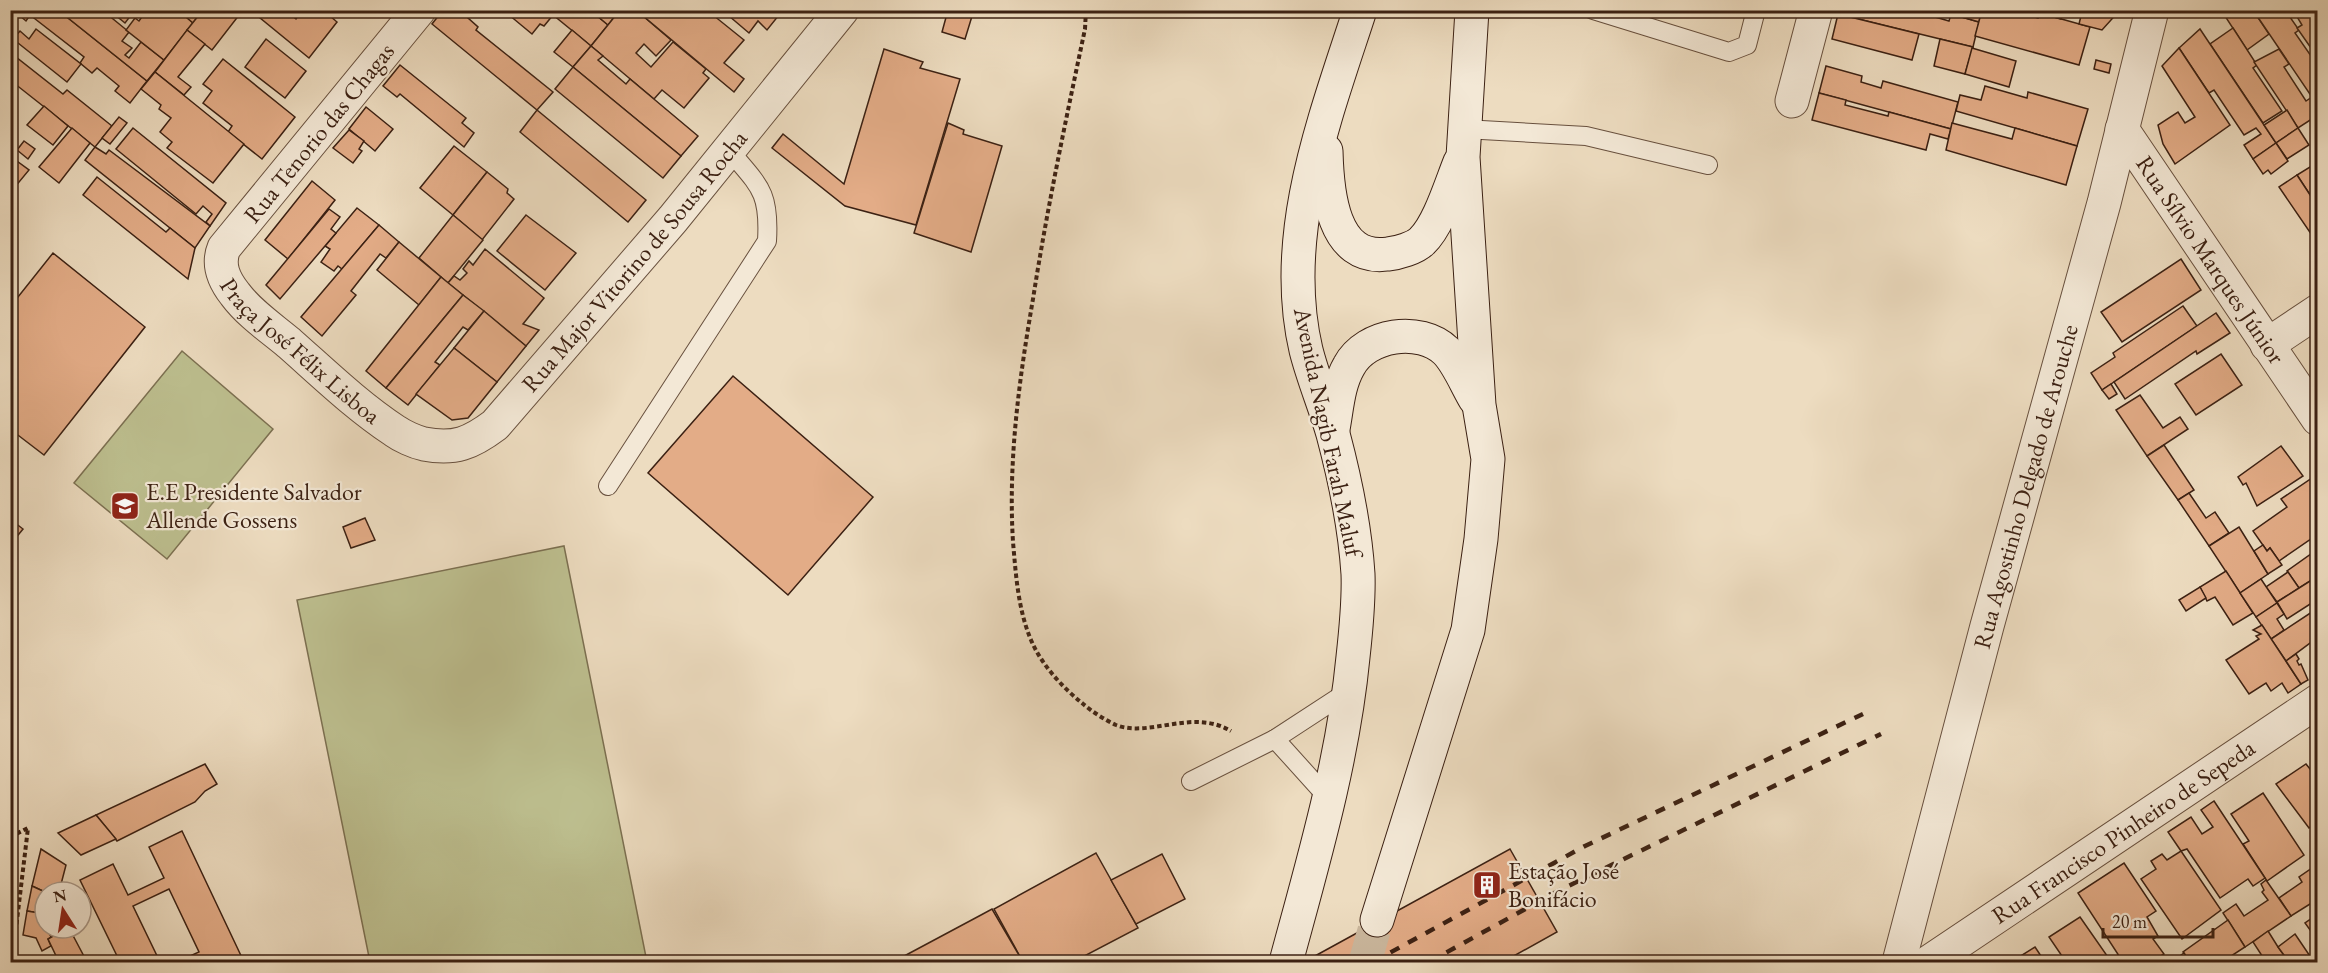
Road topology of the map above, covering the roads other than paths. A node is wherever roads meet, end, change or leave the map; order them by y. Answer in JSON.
{"nodes":[{"id":1,"x":419,"y":10,"type":"edge"},
{"id":2,"x":842,"y":10,"type":"edge"},
{"id":3,"x":1360,"y":10,"type":"edge"},
{"id":4,"x":1472,"y":10,"type":"edge"},
{"id":5,"x":1593,"y":10,"type":"edge"},
{"id":6,"x":1756,"y":10,"type":"edge"},
{"id":7,"x":1816,"y":10,"type":"edge"},
{"id":8,"x":2179,"y":10,"type":"edge"},
{"id":9,"x":2149,"y":21,"type":"edge"},
{"id":10,"x":1792,"y":101,"type":"dead end"},
{"id":11,"x":1324,"y":120,"type":"junction"},
{"id":12,"x":2122,"y":129,"type":"junction"},
{"id":13,"x":1463,"y":143,"type":"junction"},
{"id":14,"x":729,"y":150,"type":"junction"},
{"id":15,"x":1708,"y":165,"type":"dead end"},
{"id":16,"x":220,"y":258,"type":"joint"},
{"id":17,"x":2318,"y":311,"type":"edge"},
{"id":18,"x":2267,"y":345,"type":"junction"},
{"id":19,"x":1479,"y":405,"type":"junction"},
{"id":20,"x":2318,"y":419,"type":"edge"},
{"id":21,"x":396,"y":432,"type":"joint"},
{"id":22,"x":1333,"y":434,"type":"junction"},
{"id":23,"x":608,"y":486,"type":"dead end"},
{"id":24,"x":1350,"y":690,"type":"junction"},
{"id":25,"x":2318,"y":701,"type":"edge"},
{"id":26,"x":1275,"y":739,"type":"junction"},
{"id":27,"x":1191,"y":781,"type":"dead end"},
{"id":28,"x":1330,"y":800,"type":"junction"},
{"id":29,"x":1377,"y":921,"type":"tunnel mouth"},
{"id":30,"x":1286,"y":963,"type":"edge"},
{"id":31,"x":1899,"y":963,"type":"edge"},
{"id":32,"x":1929,"y":963,"type":"edge"}],
"edges":[{"from":1,"to":16,"type":"street","name":"Rua Tenorio das Chagas"},
{"from":2,"to":14,"type":"street","name":"Rua Major Vitorino de Sousa Rocha"},
{"from":3,"to":11,"type":"street","name":"Avenida Nagib Farah Maluf"},
{"from":4,"to":13,"type":"street"},
{"from":5,"to":6,"type":"lane"},
{"from":7,"to":10,"type":"street"},
{"from":8,"to":9,"type":"street"},
{"from":9,"to":12,"type":"street","name":"Rua Agostinho Delgado de Arouche"},
{"from":11,"to":13,"type":"street"},
{"from":11,"to":22,"type":"street","name":"Avenida Nagib Farah Maluf"},
{"from":12,"to":18,"type":"street","name":"Rua Sílvio Marques Júnior"},
{"from":12,"to":31,"type":"street","name":"Rua Agostinho Delgado de Arouche"},
{"from":13,"to":15,"type":"lane"},
{"from":13,"to":19,"type":"street"},
{"from":14,"to":21,"type":"street","name":"Rua Major Vitorino de Sousa Rocha"},
{"from":14,"to":23,"type":"lane"},
{"from":16,"to":21,"type":"street","name":"Praça José Félix Lisboa"},
{"from":17,"to":18,"type":"street"},
{"from":18,"to":20,"type":"street","name":"Rua Sílvio Marques Júnior"},
{"from":19,"to":22,"type":"street"},
{"from":19,"to":29,"type":"street"},
{"from":22,"to":24,"type":"street","name":"Avenida Nagib Farah Maluf"},
{"from":24,"to":26,"type":"lane"},
{"from":24,"to":28,"type":"street","name":"Avenida Nagib Farah Maluf"},
{"from":25,"to":32,"type":"street","name":"Rua Francisco Pinheiro de Sepeda"},
{"from":26,"to":27,"type":"lane"},
{"from":26,"to":28,"type":"lane"},
{"from":28,"to":30,"type":"street","name":"Avenida Nagib Farah Maluf"}]}
